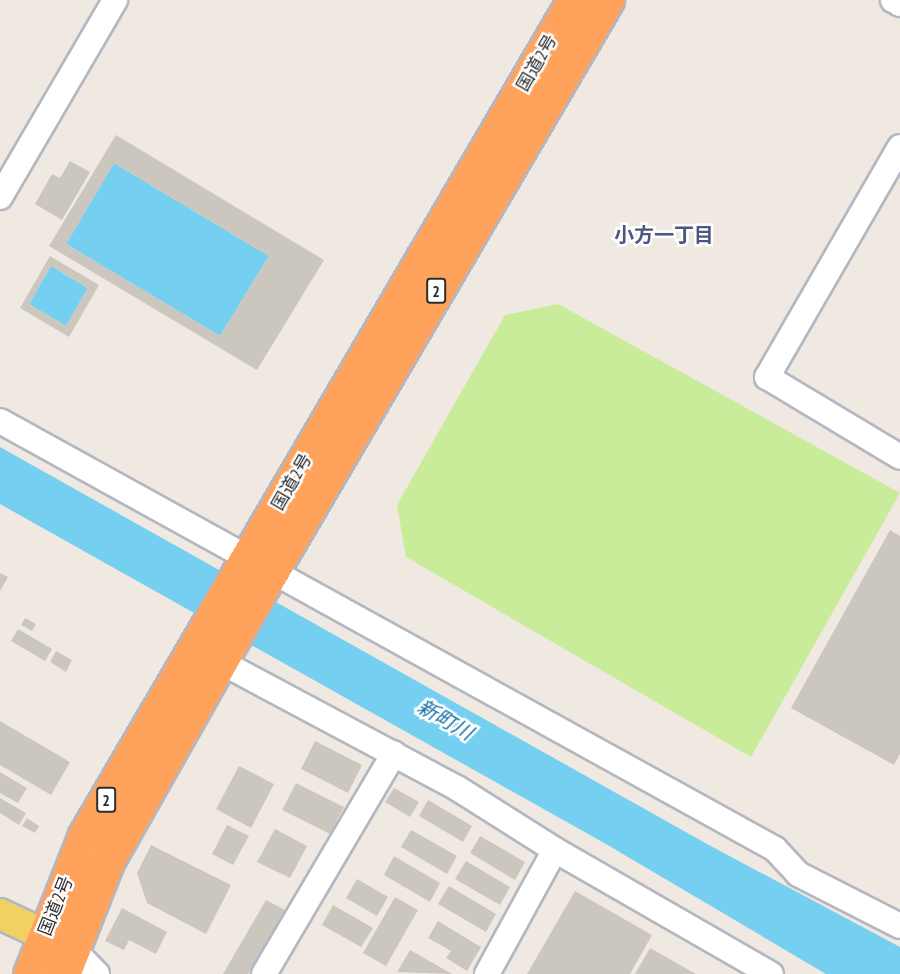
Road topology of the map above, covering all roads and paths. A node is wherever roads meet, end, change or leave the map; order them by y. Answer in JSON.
{"nodes":[{"id":1,"x":115,"y":0,"type":"edge"},
{"id":2,"x":574,"y":0,"type":"edge"},
{"id":3,"x":607,"y":0,"type":"edge"},
{"id":4,"x":893,"y":0,"type":"edge"},
{"id":5,"x":900,"y":4,"type":"edge"},
{"id":6,"x":900,"y":147,"type":"edge"},
{"id":7,"x":0,"y":197,"type":"edge"},
{"id":8,"x":0,"y":421,"type":"edge"},
{"id":9,"x":900,"y":457,"type":"edge"},
{"id":10,"x":256,"y":570,"type":"junction"},
{"id":11,"x":217,"y":648,"type":"junction"},
{"id":12,"x":394,"y":753,"type":"junction"},
{"id":13,"x":555,"y":850,"type":"junction"},
{"id":14,"x":0,"y":914,"type":"edge"},
{"id":15,"x":900,"y":926,"type":"edge"},
{"id":16,"x":60,"y":952,"type":"edge"},
{"id":17,"x":30,"y":974,"type":"edge"},
{"id":18,"x":96,"y":974,"type":"edge"},
{"id":19,"x":264,"y":974,"type":"edge"},
{"id":20,"x":487,"y":974,"type":"edge"},
{"id":21,"x":771,"y":974,"type":"edge"}],
"edges":[{"from":1,"to":7,"type":"street"},
{"from":2,"to":10,"type":"highway","name":"国道2号","number":"2"},
{"from":3,"to":10,"type":"highway","name":"国道2号","number":"2"},
{"from":4,"to":5,"type":"street"},
{"from":6,"to":9,"type":"street"},
{"from":8,"to":10,"type":"street"},
{"from":10,"to":11,"type":"highway","name":"国道2号","number":"2"},
{"from":10,"to":15,"type":"street"},
{"from":11,"to":12,"type":"street"},
{"from":11,"to":16,"type":"highway","name":"国道2号","number":"2"},
{"from":12,"to":13,"type":"street"},
{"from":12,"to":19,"type":"street"},
{"from":13,"to":20,"type":"street"},
{"from":13,"to":21,"type":"street"},
{"from":14,"to":16,"type":"main road"},
{"from":16,"to":17,"type":"highway","name":"国道2号","number":"2"},
{"from":16,"to":18,"type":"street"}]}
